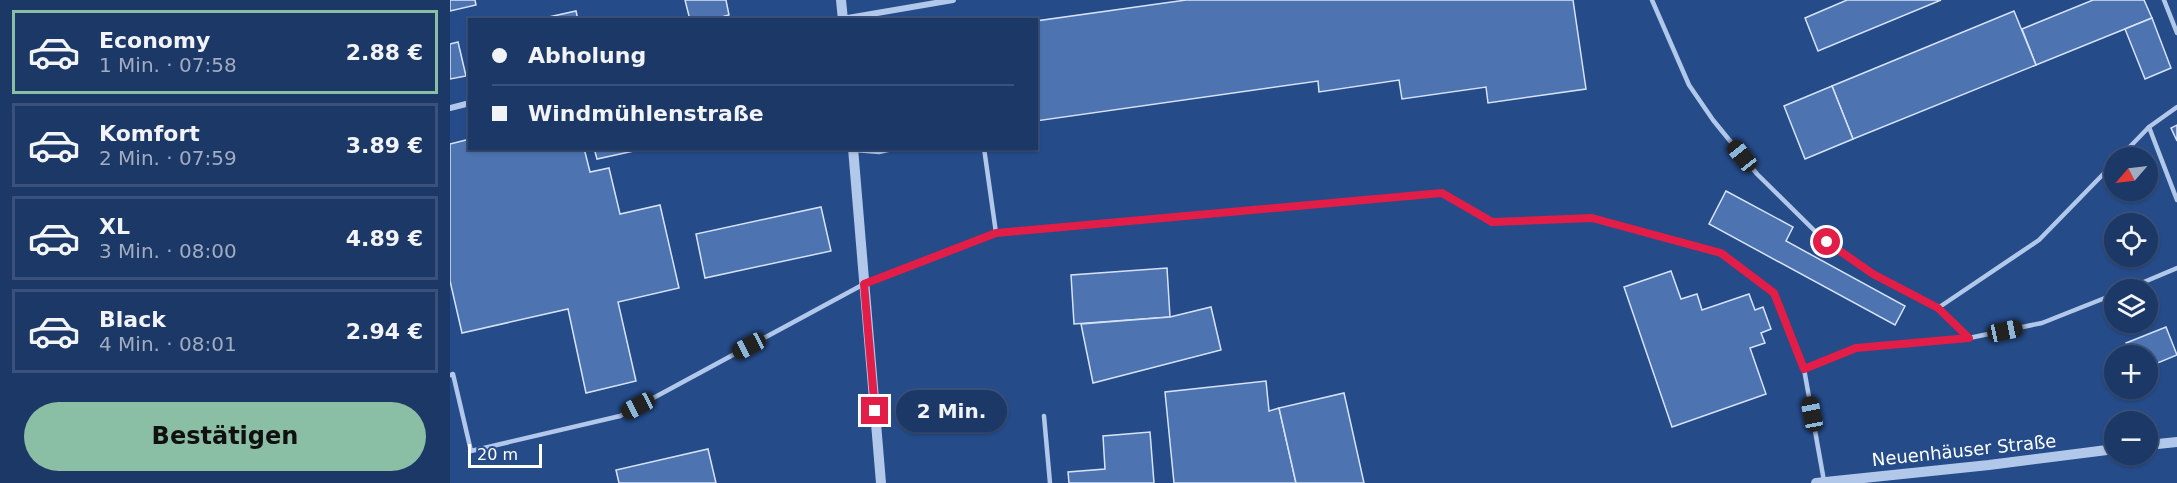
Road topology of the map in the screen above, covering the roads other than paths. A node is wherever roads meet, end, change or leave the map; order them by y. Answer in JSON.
{"nodes":[{"id":1,"x":841,"y":0,"type":"edge"},
{"id":2,"x":953,"y":0,"type":"edge"},
{"id":3,"x":1652,"y":0,"type":"edge"},
{"id":4,"x":2164,"y":0,"type":"edge"},
{"id":5,"x":840,"y":18,"type":"edge"},
{"id":6,"x":846,"y":18,"type":"edge"},
{"id":7,"x":2177,"y":33,"type":"edge"},
{"id":8,"x":468,"y":104,"type":"edge"},
{"id":9,"x":2177,"y":107,"type":"edge"},
{"id":10,"x":450,"y":108,"type":"edge"},
{"id":11,"x":2149,"y":127,"type":"junction"},
{"id":12,"x":2130,"y":147,"type":"edge"},
{"id":13,"x":853,"y":150,"type":"edge"},
{"id":14,"x":862,"y":150,"type":"edge"},
{"id":15,"x":888,"y":150,"type":"edge"},
{"id":16,"x":984,"y":150,"type":"edge"},
{"id":17,"x":2104,"y":173,"type":"edge"},
{"id":18,"x":2177,"y":200,"type":"edge"},
{"id":19,"x":996,"y":233,"type":"junction"},
{"id":20,"x":2177,"y":268,"type":"edge"},
{"id":21,"x":2151,"y":279,"type":"edge"},
{"id":22,"x":864,"y":284,"type":"junction"},
{"id":23,"x":2104,"y":298,"type":"edge"},
{"id":24,"x":1938,"y":308,"type":"junction"},
{"id":25,"x":1969,"y":338,"type":"junction"},
{"id":26,"x":1804,"y":369,"type":"junction"},
{"id":27,"x":450,"y":375,"type":"edge"},
{"id":28,"x":1044,"y":416,"type":"dead end"},
{"id":29,"x":2177,"y":442,"type":"edge"},
{"id":30,"x":2158,"y":444,"type":"edge"},
{"id":31,"x":2104,"y":450,"type":"edge"},
{"id":32,"x":1820,"y":482,"type":"edge"},
{"id":33,"x":880,"y":483,"type":"edge"},
{"id":34,"x":1050,"y":483,"type":"edge"}],
"edges":[{"from":1,"to":5,"type":"street"},
{"from":2,"to":6,"type":"street"},
{"from":3,"to":24,"type":"lane"},
{"from":4,"to":7,"type":"lane"},
{"from":8,"to":10,"type":"street"},
{"from":9,"to":11,"type":"lane"},
{"from":11,"to":12,"type":"lane"},
{"from":11,"to":18,"type":"lane"},
{"from":13,"to":22,"type":"street"},
{"from":14,"to":15,"type":"lane"},
{"from":16,"to":19,"type":"lane"},
{"from":17,"to":24,"type":"lane"},
{"from":19,"to":22,"type":"lane"},
{"from":19,"to":26,"type":"lane"},
{"from":20,"to":21,"type":"lane"},
{"from":22,"to":27,"type":"lane"},
{"from":22,"to":33,"type":"street"},
{"from":23,"to":25,"type":"lane"},
{"from":24,"to":25,"type":"lane"},
{"from":25,"to":26,"type":"lane"},
{"from":26,"to":32,"type":"lane"},
{"from":28,"to":34,"type":"lane"},
{"from":29,"to":30,"type":"street"},
{"from":31,"to":32,"type":"street","name":"Neuenhäuser Straße"}]}
